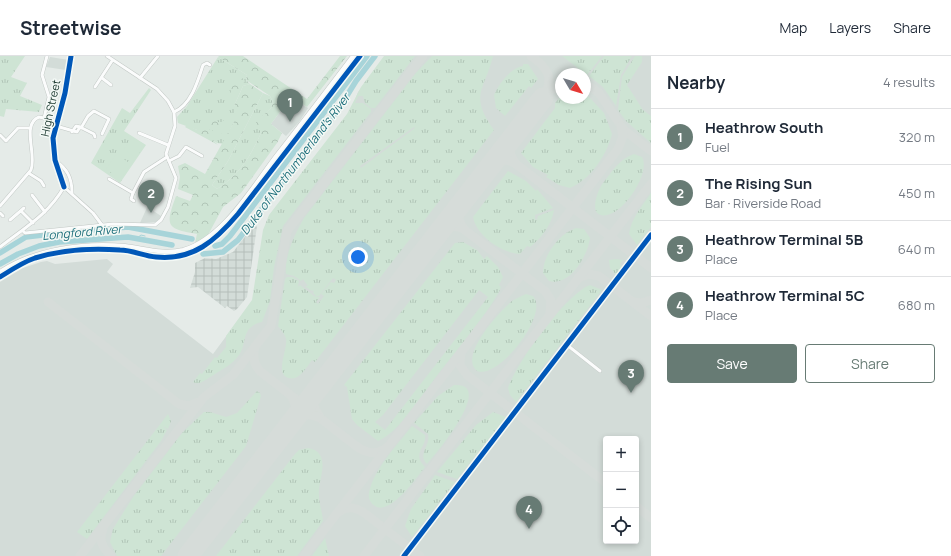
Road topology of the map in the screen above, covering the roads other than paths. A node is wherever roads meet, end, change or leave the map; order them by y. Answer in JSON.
{"nodes":[{"id":1,"x":48,"y":56,"type":"edge"},
{"id":2,"x":71,"y":56,"type":"edge"},
{"id":3,"x":107,"y":56,"type":"edge"},
{"id":4,"x":158,"y":56,"type":"edge"},
{"id":5,"x":353,"y":56,"type":"edge"},
{"id":6,"x":360,"y":56,"type":"edge"},
{"id":7,"x":112,"y":61,"type":"junction"},
{"id":8,"x":210,"y":65,"type":"dead end"},
{"id":9,"x":102,"y":78,"type":"junction"},
{"id":10,"x":140,"y":78,"type":"junction"},
{"id":11,"x":111,"y":85,"type":"dead end"},
{"id":12,"x":95,"y":87,"type":"dead end"},
{"id":13,"x":174,"y":112,"type":"junction"},
{"id":14,"x":44,"y":118,"type":"junction"},
{"id":15,"x":57,"y":121,"type":"junction"},
{"id":16,"x":56,"y":126,"type":"junction"},
{"id":17,"x":29,"y":128,"type":"junction"},
{"id":18,"x":81,"y":128,"type":"junction"},
{"id":19,"x":140,"y":133,"type":"dead end"},
{"id":20,"x":102,"y":134,"type":"dead end"},
{"id":21,"x":0,"y":135,"type":"edge"},
{"id":22,"x":95,"y":137,"type":"dead end"},
{"id":23,"x":168,"y":145,"type":"junction"},
{"id":24,"x":202,"y":156,"type":"dead end"},
{"id":25,"x":167,"y":157,"type":"junction"},
{"id":26,"x":55,"y":160,"type":"junction"},
{"id":27,"x":169,"y":161,"type":"junction"},
{"id":28,"x":30,"y":174,"type":"junction"},
{"id":29,"x":109,"y":179,"type":"dead end"},
{"id":30,"x":44,"y":186,"type":"dead end"},
{"id":31,"x":64,"y":187,"type":"junction"},
{"id":32,"x":72,"y":193,"type":"junction"},
{"id":33,"x":133,"y":193,"type":"junction"},
{"id":34,"x":32,"y":195,"type":"dead end"},
{"id":35,"x":134,"y":201,"type":"dead end"},
{"id":36,"x":0,"y":206,"type":"edge"},
{"id":37,"x":24,"y":208,"type":"dead end"},
{"id":38,"x":21,"y":211,"type":"junction"},
{"id":39,"x":45,"y":212,"type":"junction"},
{"id":40,"x":0,"y":213,"type":"edge"},
{"id":41,"x":3,"y":216,"type":"dead end"},
{"id":42,"x":10,"y":220,"type":"dead end"},
{"id":43,"x":33,"y":223,"type":"junction"},
{"id":44,"x":102,"y":225,"type":"junction"},
{"id":45,"x":23,"y":231,"type":"junction"},
{"id":46,"x":651,"y":235,"type":"edge"},
{"id":47,"x":648,"y":238,"type":"dead end"},
{"id":48,"x":0,"y":247,"type":"edge"},
{"id":49,"x":0,"y":272,"type":"edge"},
{"id":50,"x":0,"y":277,"type":"edge"},
{"id":51,"x":600,"y":301,"type":"tunnel mouth"},
{"id":52,"x":567,"y":345,"type":"junction"},
{"id":53,"x":600,"y":372,"type":"dead end"},
{"id":54,"x":530,"y":392,"type":"tunnel mouth"},
{"id":55,"x":500,"y":431,"type":"tunnel mouth"},
{"id":56,"x":426,"y":528,"type":"tunnel mouth"}],
"edges":[{"from":1,"to":14,"type":"street"},
{"from":2,"to":15,"type":"street","name":"High Street"},
{"from":3,"to":7,"type":"street"},
{"from":4,"to":10,"type":"street"},
{"from":5,"to":49,"type":"street"},
{"from":6,"to":50,"type":"street"},
{"from":7,"to":9,"type":"street"},
{"from":7,"to":10,"type":"street"},
{"from":8,"to":13,"type":"street"},
{"from":9,"to":11,"type":"street"},
{"from":9,"to":12,"type":"street"},
{"from":10,"to":13,"type":"street"},
{"from":13,"to":23,"type":"street"},
{"from":14,"to":15,"type":"street"},
{"from":14,"to":17,"type":"street"},
{"from":15,"to":16,"type":"street","name":"High Street"},
{"from":16,"to":18,"type":"street"},
{"from":16,"to":26,"type":"street","name":"High Street"},
{"from":17,"to":21,"type":"street"},
{"from":17,"to":28,"type":"street"},
{"from":18,"to":20,"type":"street"},
{"from":18,"to":22,"type":"street"},
{"from":19,"to":23,"type":"street"},
{"from":23,"to":25,"type":"street"},
{"from":24,"to":27,"type":"street"},
{"from":25,"to":27,"type":"street"},
{"from":25,"to":33,"type":"street"},
{"from":26,"to":31,"type":"street","name":"High Street"},
{"from":26,"to":32,"type":"street"},
{"from":27,"to":44,"type":"street"},
{"from":28,"to":30,"type":"street"},
{"from":28,"to":36,"type":"street"},
{"from":29,"to":33,"type":"street"},
{"from":31,"to":32,"type":"street"},
{"from":31,"to":39,"type":"street"},
{"from":32,"to":44,"type":"street"},
{"from":33,"to":35,"type":"street"},
{"from":34,"to":39,"type":"street"},
{"from":37,"to":38,"type":"street"},
{"from":38,"to":42,"type":"street"},
{"from":38,"to":43,"type":"street"},
{"from":39,"to":43,"type":"street"},
{"from":40,"to":41,"type":"street"},
{"from":43,"to":45,"type":"street"},
{"from":44,"to":45,"type":"street"},
{"from":45,"to":48,"type":"street"},
{"from":46,"to":47,"type":"street"},
{"from":51,"to":52,"type":"street"},
{"from":52,"to":53,"type":"street"},
{"from":52,"to":54,"type":"street"},
{"from":55,"to":56,"type":"street"}]}
